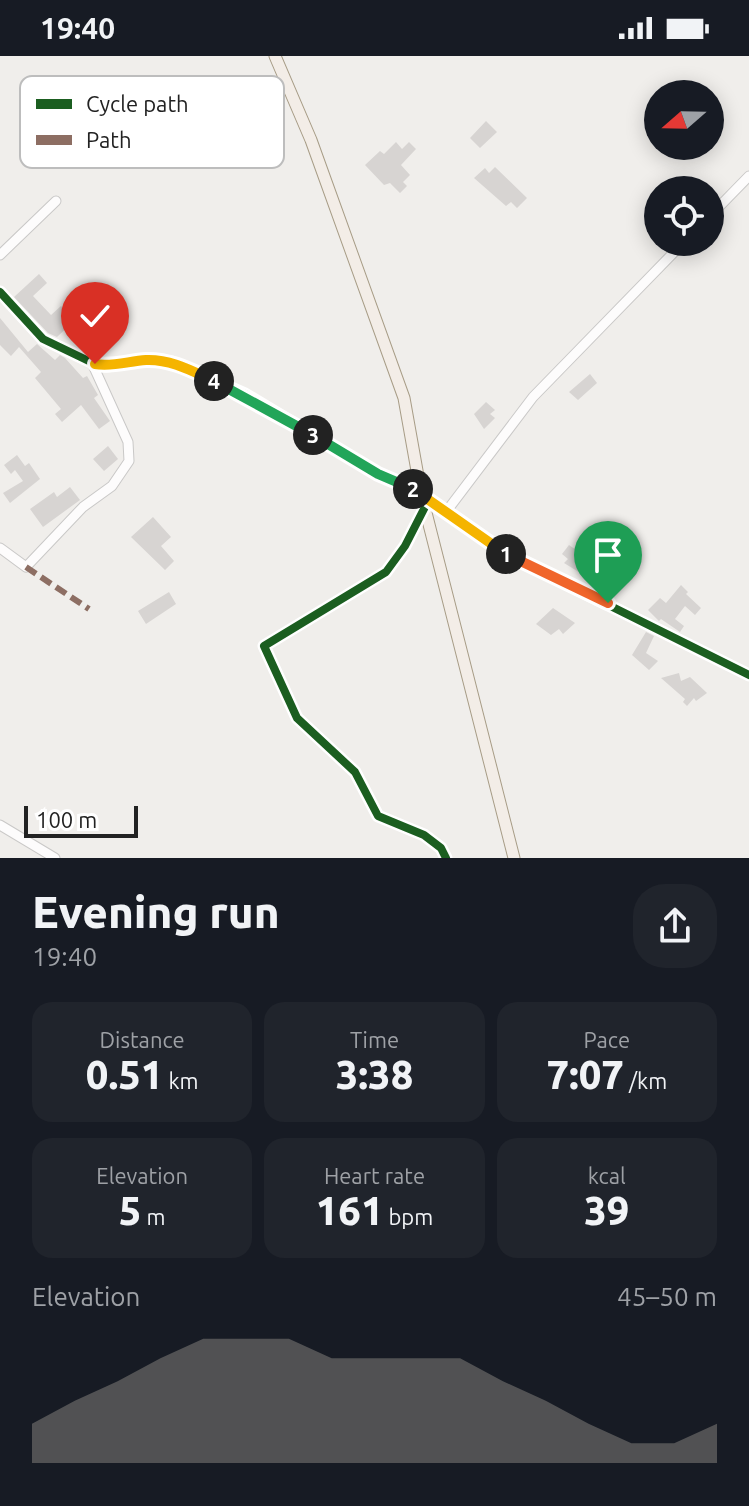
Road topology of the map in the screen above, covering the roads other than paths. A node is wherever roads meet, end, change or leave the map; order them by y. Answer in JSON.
{"nodes":[{"id":1,"x":275,"y":56,"type":"edge"},
{"id":2,"x":284,"y":76,"type":"edge"},
{"id":3,"x":284,"y":77,"type":"edge"},
{"id":4,"x":749,"y":176,"type":"edge"},
{"id":5,"x":56,"y":201,"type":"dead end"},
{"id":6,"x":724,"y":202,"type":"edge"},
{"id":7,"x":0,"y":255,"type":"edge"},
{"id":8,"x":670,"y":256,"type":"edge"},
{"id":9,"x":0,"y":292,"type":"edge"},
{"id":10,"x":92,"y":363,"type":"junction"},
{"id":11,"x":421,"y":493,"type":"junction"},
{"id":12,"x":425,"y":507,"type":"junction"},
{"id":13,"x":446,"y":512,"type":"junction"},
{"id":14,"x":0,"y":548,"type":"edge"},
{"id":15,"x":749,"y":675,"type":"edge"},
{"id":16,"x":0,"y":825,"type":"edge"},
{"id":17,"x":55,"y":858,"type":"edge"},
{"id":18,"x":446,"y":858,"type":"edge"},
{"id":19,"x":514,"y":858,"type":"edge"}],
"edges":[{"from":1,"to":2,"type":"main road"},
{"from":3,"to":11,"type":"main road"},
{"from":4,"to":6,"type":"street"},
{"from":5,"to":7,"type":"street"},
{"from":8,"to":13,"type":"street"},
{"from":9,"to":10,"type":"street"},
{"from":10,"to":11,"type":"street"},
{"from":10,"to":14,"type":"street"},
{"from":11,"to":12,"type":"main road"},
{"from":11,"to":13,"type":"street"},
{"from":12,"to":18,"type":"street"},
{"from":12,"to":19,"type":"main road"},
{"from":13,"to":15,"type":"street"},
{"from":16,"to":17,"type":"street"}]}
